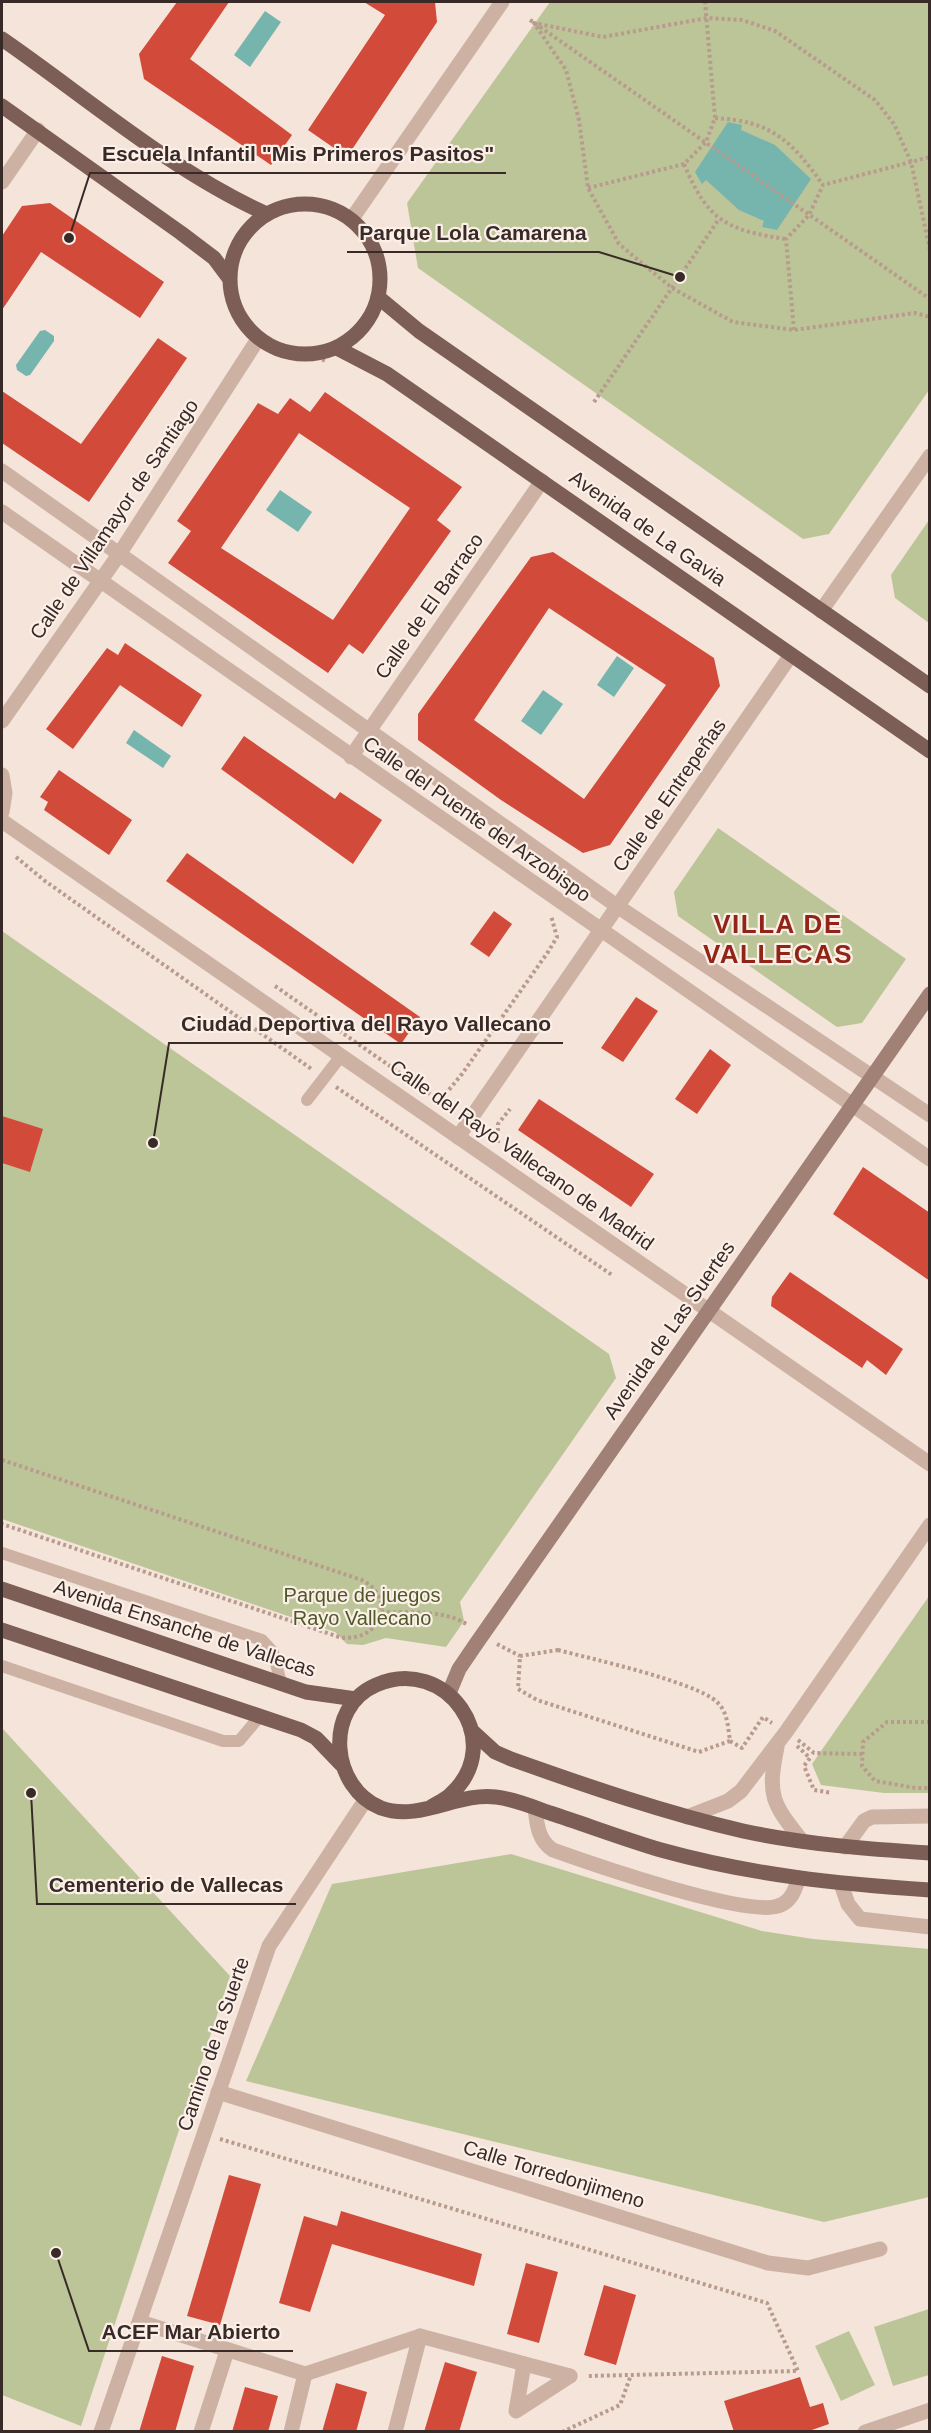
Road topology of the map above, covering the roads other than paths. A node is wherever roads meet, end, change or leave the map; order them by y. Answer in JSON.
{"nodes":[{"id":1,"x":502,"y":2,"type":"edge"},
{"id":2,"x":2,"y":39,"type":"edge"},
{"id":3,"x":2,"y":106,"type":"edge"},
{"id":4,"x":38,"y":130,"type":"junction"},
{"id":5,"x":2,"y":182,"type":"edge"},
{"id":6,"x":267,"y":214,"type":"junction"},
{"id":7,"x":351,"y":220,"type":"junction"},
{"id":8,"x":229,"y":278,"type":"junction"},
{"id":9,"x":378,"y":297,"type":"junction"},
{"id":10,"x":258,"y":339,"type":"junction"},
{"id":11,"x":337,"y":348,"type":"junction"},
{"id":12,"x":930,"y":456,"type":"edge"},
{"id":13,"x":2,"y":471,"type":"edge"},
{"id":14,"x":542,"y":481,"type":"junction"},
{"id":15,"x":2,"y":512,"type":"edge"},
{"id":16,"x":120,"y":553,"type":"junction"},
{"id":17,"x":100,"y":581,"type":"junction"},
{"id":18,"x":821,"y":611,"type":"junction"},
{"id":19,"x":791,"y":655,"type":"junction"},
{"id":20,"x":930,"y":686,"type":"edge"},
{"id":21,"x":2,"y":721,"type":"edge"},
{"id":22,"x":369,"y":729,"type":"junction"},
{"id":23,"x":930,"y":751,"type":"edge"},
{"id":24,"x":351,"y":757,"type":"junction"},
{"id":25,"x":2,"y":775,"type":"edge"},
{"id":26,"x":2,"y":812,"type":"edge"},
{"id":27,"x":2,"y":821,"type":"edge"},
{"id":28,"x":617,"y":906,"type":"junction"},
{"id":29,"x":601,"y":930,"type":"junction"},
{"id":30,"x":930,"y":994,"type":"edge"},
{"id":31,"x":341,"y":1056,"type":"junction"},
{"id":32,"x":872,"y":1075,"type":"junction"},
{"id":33,"x":307,"y":1100,"type":"dead end"},
{"id":34,"x":852,"y":1105,"type":"junction"},
{"id":35,"x":930,"y":1115,"type":"edge"},
{"id":36,"x":458,"y":1137,"type":"junction"},
{"id":37,"x":930,"y":1159,"type":"edge"},
{"id":38,"x":709,"y":1309,"type":"junction"},
{"id":39,"x":930,"y":1464,"type":"edge"},
{"id":40,"x":930,"y":1525,"type":"edge"},
{"id":41,"x":2,"y":1553,"type":"edge"},
{"id":42,"x":2,"y":1589,"type":"edge"},
{"id":43,"x":2,"y":1630,"type":"edge"},
{"id":44,"x":2,"y":1666,"type":"edge"},
{"id":45,"x":281,"y":1683,"type":"junction"},
{"id":46,"x":449,"y":1694,"type":"junction"},
{"id":47,"x":356,"y":1699,"type":"junction"},
{"id":48,"x":260,"y":1716,"type":"junction"},
{"id":49,"x":471,"y":1730,"type":"junction"},
{"id":50,"x":778,"y":1734,"type":"junction"},
{"id":51,"x":341,"y":1764,"type":"junction"},
{"id":52,"x":366,"y":1799,"type":"junction"},
{"id":53,"x":431,"y":1807,"type":"junction"},
{"id":54,"x":535,"y":1808,"type":"junction"},
{"id":55,"x":930,"y":1816,"type":"edge"},
{"id":56,"x":687,"y":1817,"type":"junction"},
{"id":57,"x":802,"y":1841,"type":"junction"},
{"id":58,"x":845,"y":1846,"type":"junction"},
{"id":59,"x":930,"y":1853,"type":"edge"},
{"id":60,"x":799,"y":1878,"type":"junction"},
{"id":61,"x":841,"y":1884,"type":"junction"},
{"id":62,"x":930,"y":1890,"type":"edge"},
{"id":63,"x":930,"y":1927,"type":"edge"},
{"id":64,"x":218,"y":2092,"type":"junction"},
{"id":65,"x":880,"y":2250,"type":"dead end"},
{"id":66,"x":140,"y":2322,"type":"junction"},
{"id":67,"x":420,"y":2336,"type":"junction"},
{"id":68,"x":226,"y":2351,"type":"junction"},
{"id":69,"x":524,"y":2364,"type":"junction"},
{"id":70,"x":305,"y":2374,"type":"junction"},
{"id":71,"x":930,"y":2409,"type":"edge"},
{"id":72,"x":101,"y":2432,"type":"edge"},
{"id":73,"x":201,"y":2432,"type":"edge"},
{"id":74,"x":291,"y":2432,"type":"edge"},
{"id":75,"x":395,"y":2432,"type":"edge"},
{"id":76,"x":865,"y":2432,"type":"edge"}],
"edges":[{"from":1,"to":7,"type":"street"},
{"from":2,"to":6,"type":"main road"},
{"from":3,"to":4,"type":"main road"},
{"from":4,"to":5,"type":"street"},
{"from":4,"to":8,"type":"main road"},
{"from":6,"to":7,"type":"main road"},
{"from":6,"to":8,"type":"main road"},
{"from":7,"to":9,"type":"main road"},
{"from":8,"to":10,"type":"main road"},
{"from":9,"to":11,"type":"main road"},
{"from":9,"to":18,"type":"main road","name":"Avenida de La Gavia"},
{"from":10,"to":11,"type":"main road"},
{"from":10,"to":16,"type":"street","name":"Calle de Villamayor de Santiago"},
{"from":11,"to":14,"type":"main road","name":"Avenida de La Gavia"},
{"from":12,"to":18,"type":"street"},
{"from":13,"to":16,"type":"street","name":"Calle del Puente del Arzobispo"},
{"from":14,"to":19,"type":"main road","name":"Avenida de La Gavia"},
{"from":14,"to":22,"type":"street","name":"Calle de El Barraco"},
{"from":15,"to":17,"type":"street","name":"Calle del Puente del Arzobispo"},
{"from":16,"to":17,"type":"street","name":"Calle de Villamayor de Santiago"},
{"from":16,"to":22,"type":"street","name":"Calle del Puente del Arzobispo"},
{"from":17,"to":21,"type":"street","name":"Calle de Villamayor de Santiago"},
{"from":17,"to":24,"type":"street","name":"Calle del Puente del Arzobispo"},
{"from":18,"to":20,"type":"main road","name":"Avenida de La Gavia"},
{"from":19,"to":23,"type":"main road","name":"Avenida de La Gavia"},
{"from":19,"to":28,"type":"street","name":"Calle de Entrepeñas"},
{"from":22,"to":24,"type":"street","name":"Calle de El Barraco"},
{"from":22,"to":28,"type":"street","name":"Calle del Puente del Arzobispo"},
{"from":24,"to":29,"type":"street","name":"Calle del Puente del Arzobispo"},
{"from":25,"to":26,"type":"street"},
{"from":27,"to":31,"type":"street","name":"Calle del Rayo Vallecano de Madrid"},
{"from":28,"to":29,"type":"street","name":"Calle de Entrepeñas"},
{"from":28,"to":32,"type":"street","name":"Calle del Puente del Arzobispo"},
{"from":29,"to":34,"type":"street","name":"Calle del Puente del Arzobispo"},
{"from":29,"to":36,"type":"street","name":"Calle de Entrepeñas"},
{"from":30,"to":32,"type":"main road","name":"Avenida de Las Suertes"},
{"from":31,"to":33,"type":"lane"},
{"from":31,"to":36,"type":"street","name":"Calle del Rayo Vallecano de Madrid"},
{"from":32,"to":34,"type":"main road","name":"Avenida de Las Suertes"},
{"from":32,"to":35,"type":"street","name":"Calle del Puente del Arzobispo"},
{"from":34,"to":37,"type":"street","name":"Calle del Puente del Arzobispo"},
{"from":34,"to":38,"type":"main road","name":"Avenida de Las Suertes"},
{"from":36,"to":38,"type":"street","name":"Calle del Rayo Vallecano de Madrid"},
{"from":38,"to":39,"type":"street","name":"Calle del Rayo Vallecano de Madrid"},
{"from":38,"to":46,"type":"main road","name":"Avenida de Las Suertes"},
{"from":40,"to":50,"type":"street"},
{"from":41,"to":45,"type":"lane"},
{"from":42,"to":45,"type":"main road","name":"Avenida Ensanche de Vallecas"},
{"from":43,"to":48,"type":"main road"},
{"from":44,"to":48,"type":"lane"},
{"from":45,"to":47,"type":"main road","name":"Avenida Ensanche de Vallecas"},
{"from":46,"to":47,"type":"main road"},
{"from":46,"to":49,"type":"main road"},
{"from":47,"to":51,"type":"main road"},
{"from":48,"to":51,"type":"main road"},
{"from":49,"to":53,"type":"main road"},
{"from":49,"to":56,"type":"main road"},
{"from":50,"to":56,"type":"street"},
{"from":50,"to":57,"type":"street"},
{"from":51,"to":52,"type":"main road"},
{"from":52,"to":53,"type":"main road"},
{"from":52,"to":64,"type":"street","name":"Camino de la Suerte"},
{"from":53,"to":54,"type":"main road"},
{"from":54,"to":60,"type":"main road"},
{"from":54,"to":60,"type":"street"},
{"from":55,"to":58,"type":"street"},
{"from":56,"to":57,"type":"main road"},
{"from":57,"to":58,"type":"main road"},
{"from":58,"to":59,"type":"main road"},
{"from":60,"to":61,"type":"main road"},
{"from":61,"to":62,"type":"main road"},
{"from":61,"to":63,"type":"street"},
{"from":64,"to":65,"type":"street","name":"Calle Torredonjimeno"},
{"from":64,"to":66,"type":"street","name":"Camino de la Suerte"},
{"from":66,"to":68,"type":"street"},
{"from":66,"to":72,"type":"street","name":"Camino de la Suerte"},
{"from":67,"to":69,"type":"street"},
{"from":67,"to":70,"type":"street"},
{"from":67,"to":75,"type":"street"},
{"from":68,"to":70,"type":"street"},
{"from":68,"to":73,"type":"street"},
{"from":69,"to":69,"type":"street"},
{"from":70,"to":74,"type":"street"},
{"from":71,"to":76,"type":"street"}]}
